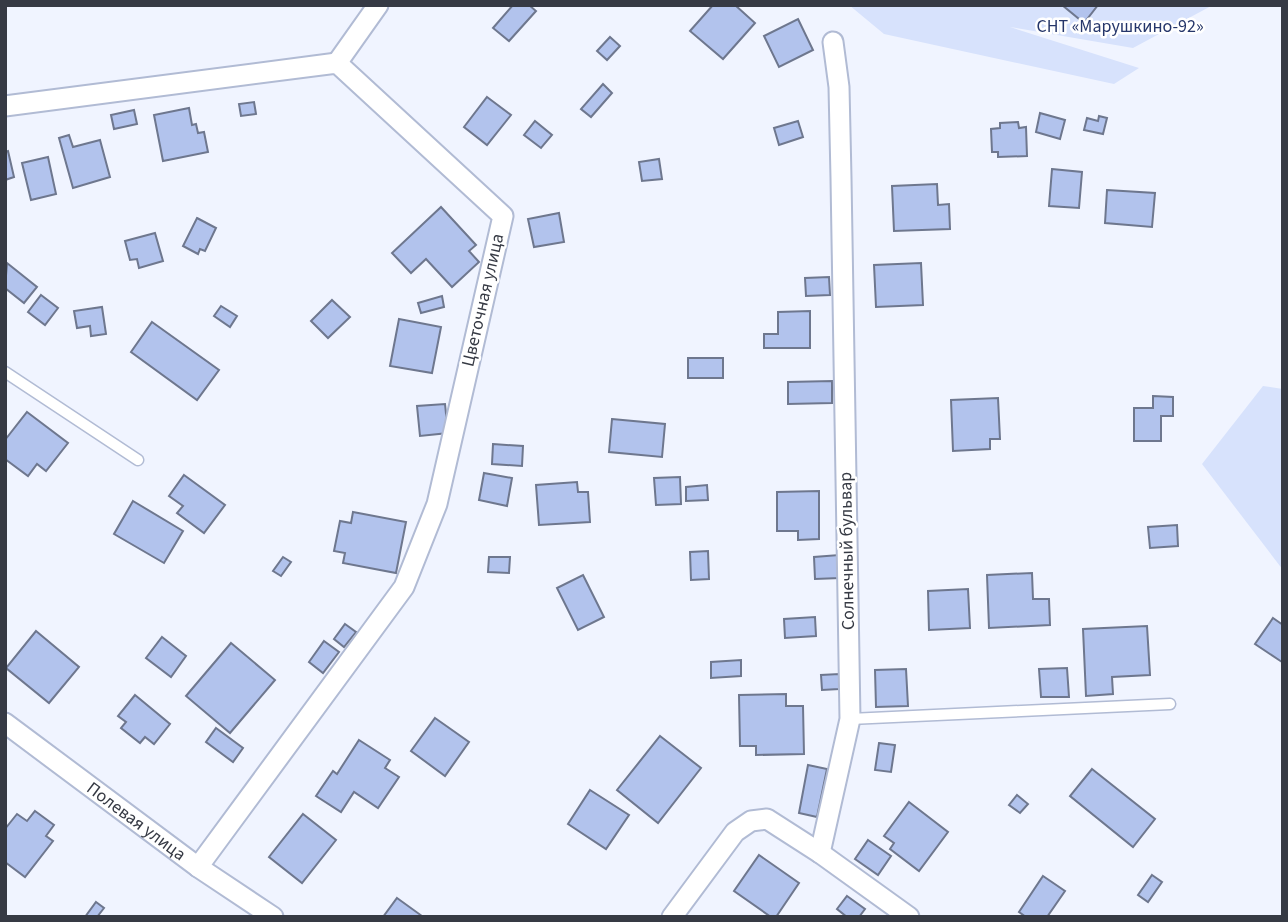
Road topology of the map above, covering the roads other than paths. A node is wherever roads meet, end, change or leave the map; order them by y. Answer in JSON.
{"nodes":[{"id":1,"x":378,"y":5,"type":"edge"},
{"id":2,"x":833,"y":42,"type":"dead end"},
{"id":3,"x":337,"y":63,"type":"junction"},
{"id":4,"x":5,"y":106,"type":"edge"},
{"id":5,"x":5,"y":372,"type":"edge"},
{"id":6,"x":138,"y":460,"type":"dead end"},
{"id":7,"x":1170,"y":704,"type":"dead end"},
{"id":8,"x":850,"y":719,"type":"junction"},
{"id":9,"x":5,"y":723,"type":"edge"},
{"id":10,"x":820,"y":853,"type":"junction"},
{"id":11,"x":198,"y":867,"type":"junction"},
{"id":12,"x":273,"y":917,"type":"edge"},
{"id":13,"x":672,"y":917,"type":"edge"},
{"id":14,"x":909,"y":917,"type":"edge"}],
"edges":[{"from":1,"to":3,"type":"street"},
{"from":2,"to":8,"type":"street","name":"Солнечный бульвар"},
{"from":3,"to":4,"type":"street"},
{"from":3,"to":11,"type":"street","name":"Цветочная улица"},
{"from":5,"to":6,"type":"lane"},
{"from":7,"to":8,"type":"lane"},
{"from":8,"to":10,"type":"street","name":"Солнечный бульвар"},
{"from":9,"to":11,"type":"street","name":"Полевая улица"},
{"from":10,"to":13,"type":"street"},
{"from":10,"to":14,"type":"street"},
{"from":11,"to":12,"type":"street","name":"Полевая улица"}]}
